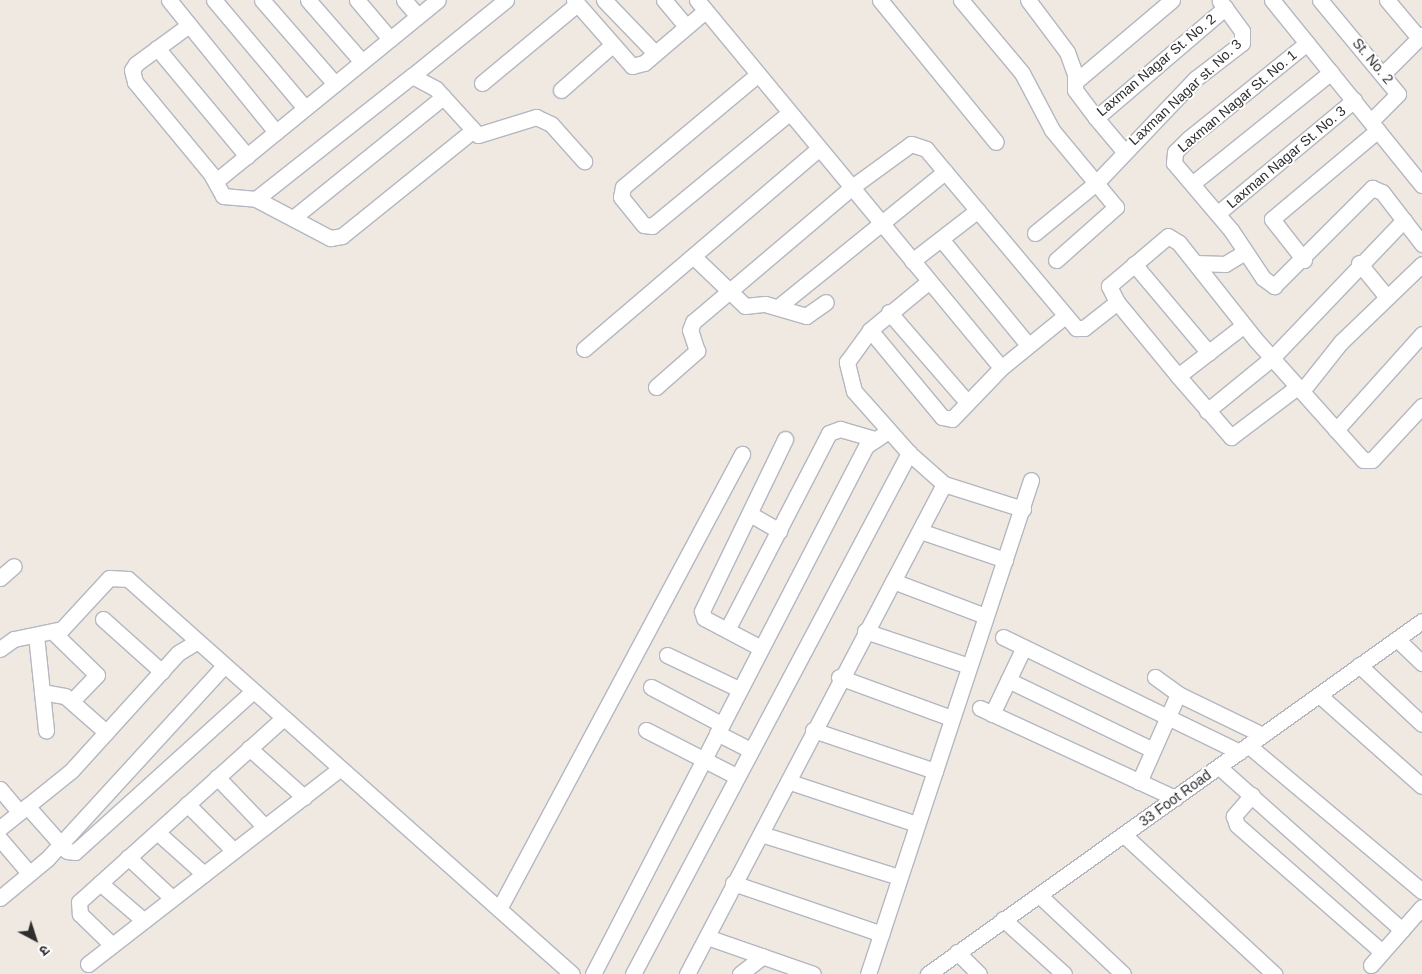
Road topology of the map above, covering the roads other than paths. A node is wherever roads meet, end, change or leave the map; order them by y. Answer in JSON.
{"nodes":[{"id":1,"x":169,"y":0,"type":"edge"},
{"id":2,"x":214,"y":0,"type":"edge"},
{"id":3,"x":262,"y":0,"type":"edge"},
{"id":4,"x":308,"y":0,"type":"edge"},
{"id":5,"x":356,"y":0,"type":"edge"},
{"id":6,"x":404,"y":0,"type":"edge"},
{"id":7,"x":438,"y":0,"type":"edge"},
{"id":8,"x":506,"y":0,"type":"edge"},
{"id":9,"x":604,"y":0,"type":"edge"},
{"id":10,"x":664,"y":0,"type":"edge"},
{"id":11,"x":880,"y":0,"type":"edge"},
{"id":12,"x":961,"y":0,"type":"edge"},
{"id":13,"x":1028,"y":0,"type":"edge"},
{"id":14,"x":1172,"y":0,"type":"edge"},
{"id":15,"x":1272,"y":0,"type":"edge"},
{"id":16,"x":1320,"y":0,"type":"edge"},
{"id":17,"x":1387,"y":0,"type":"edge"},
{"id":18,"x":575,"y":2,"type":"edge"},
{"id":19,"x":1222,"y":4,"type":"edge"},
{"id":20,"x":700,"y":6,"type":"edge"},
{"id":21,"x":418,"y":16,"type":"junction"},
{"id":22,"x":189,"y":25,"type":"junction"},
{"id":23,"x":686,"y":26,"type":"junction"},
{"id":24,"x":1421,"y":36,"type":"edge"},
{"id":25,"x":390,"y":39,"type":"junction"},
{"id":26,"x":1307,"y":43,"type":"junction"},
{"id":27,"x":612,"y":45,"type":"junction"},
{"id":28,"x":157,"y":48,"type":"junction"},
{"id":29,"x":654,"y":52,"type":"junction"},
{"id":30,"x":362,"y":62,"type":"junction"},
{"id":31,"x":1331,"y":72,"type":"junction"},
{"id":32,"x":1384,"y":73,"type":"junction"},
{"id":33,"x":757,"y":75,"type":"junction"},
{"id":34,"x":412,"y":76,"type":"junction"},
{"id":35,"x":1075,"y":82,"type":"junction"},
{"id":36,"x":482,"y":83,"type":"dead end"},
{"id":37,"x":335,"y":84,"type":"junction"},
{"id":38,"x":561,"y":90,"type":"dead end"},
{"id":39,"x":443,"y":98,"type":"junction"},
{"id":40,"x":1354,"y":100,"type":"junction"},
{"id":41,"x":305,"y":108,"type":"junction"},
{"id":42,"x":788,"y":114,"type":"junction"},
{"id":43,"x":1096,"y":118,"type":"junction"},
{"id":44,"x":1374,"y":126,"type":"junction"},
{"id":45,"x":472,"y":131,"type":"junction"},
{"id":46,"x":276,"y":132,"type":"junction"},
{"id":47,"x":996,"y":142,"type":"dead end"},
{"id":48,"x":818,"y":149,"type":"junction"},
{"id":49,"x":1124,"y":150,"type":"junction"},
{"id":50,"x":247,"y":156,"type":"junction"},
{"id":51,"x":584,"y":161,"type":"dead end"},
{"id":52,"x":945,"y":172,"type":"junction"},
{"id":53,"x":216,"y":181,"type":"junction"},
{"id":54,"x":1097,"y":182,"type":"junction"},
{"id":55,"x":1193,"y":183,"type":"junction"},
{"id":56,"x":1422,"y":185,"type":"edge"},
{"id":57,"x":852,"y":187,"type":"junction"},
{"id":58,"x":256,"y":198,"type":"junction"},
{"id":59,"x":978,"y":210,"type":"junction"},
{"id":60,"x":1218,"y":213,"type":"junction"},
{"id":61,"x":293,"y":218,"type":"junction"},
{"id":62,"x":1404,"y":220,"type":"junction"},
{"id":63,"x":881,"y":223,"type":"junction"},
{"id":64,"x":1035,"y":233,"type":"dead end"},
{"id":65,"x":941,"y":239,"type":"junction"},
{"id":66,"x":1422,"y":244,"type":"edge"},
{"id":67,"x":1245,"y":252,"type":"junction"},
{"id":68,"x":695,"y":258,"type":"junction"},
{"id":69,"x":1056,"y":260,"type":"dead end"},
{"id":70,"x":1304,"y":260,"type":"junction"},
{"id":71,"x":912,"y":262,"type":"junction"},
{"id":72,"x":1195,"y":263,"type":"junction"},
{"id":73,"x":1359,"y":263,"type":"junction"},
{"id":74,"x":1134,"y":264,"type":"junction"},
{"id":75,"x":1422,"y":264,"type":"edge"},
{"id":76,"x":928,"y":282,"type":"junction"},
{"id":77,"x":726,"y":293,"type":"junction"},
{"id":78,"x":1386,"y":296,"type":"junction"},
{"id":79,"x":826,"y":302,"type":"dead end"},
{"id":80,"x":1117,"y":302,"type":"junction"},
{"id":81,"x":778,"y":307,"type":"junction"},
{"id":82,"x":889,"y":312,"type":"junction"},
{"id":83,"x":1065,"y":316,"type":"junction"},
{"id":84,"x":1244,"y":325,"type":"junction"},
{"id":85,"x":870,"y":330,"type":"junction"},
{"id":86,"x":1422,"y":334,"type":"edge"},
{"id":87,"x":1028,"y":345,"type":"junction"},
{"id":88,"x":584,"y":349,"type":"dead end"},
{"id":89,"x":1209,"y":353,"type":"junction"},
{"id":90,"x":1272,"y":358,"type":"junction"},
{"id":91,"x":1001,"y":368,"type":"junction"},
{"id":92,"x":1178,"y":376,"type":"junction"},
{"id":93,"x":656,"y":387,"type":"dead end"},
{"id":94,"x":1299,"y":389,"type":"junction"},
{"id":95,"x":966,"y":401,"type":"junction"},
{"id":96,"x":1422,"y":406,"type":"edge"},
{"id":97,"x":1207,"y":411,"type":"junction"},
{"id":98,"x":1336,"y":430,"type":"junction"},
{"id":99,"x":888,"y":431,"type":"junction"},
{"id":100,"x":872,"y":438,"type":"junction"},
{"id":101,"x":784,"y":439,"type":"dead end"},
{"id":102,"x":909,"y":453,"type":"junction"},
{"id":103,"x":742,"y":454,"type":"dead end"},
{"id":104,"x":1031,"y":480,"type":"dead end"},
{"id":105,"x":944,"y":484,"type":"junction"},
{"id":106,"x":1023,"y":509,"type":"junction"},
{"id":107,"x":750,"y":514,"type":"junction"},
{"id":108,"x":779,"y":531,"type":"junction"},
{"id":109,"x":920,"y":531,"type":"junction"},
{"id":110,"x":1006,"y":560,"type":"junction"},
{"id":111,"x":14,"y":566,"type":"dead end"},
{"id":112,"x":0,"y":578,"type":"edge"},
{"id":113,"x":893,"y":581,"type":"junction"},
{"id":114,"x":985,"y":616,"type":"junction"},
{"id":115,"x":103,"y":619,"type":"dead end"},
{"id":116,"x":1422,"y":621,"type":"edge"},
{"id":117,"x":727,"y":630,"type":"junction"},
{"id":118,"x":865,"y":631,"type":"junction"},
{"id":119,"x":54,"y":633,"type":"junction"},
{"id":120,"x":36,"y":635,"type":"junction"},
{"id":121,"x":1003,"y":637,"type":"dead end"},
{"id":122,"x":1397,"y":639,"type":"junction"},
{"id":123,"x":196,"y":642,"type":"junction"},
{"id":124,"x":759,"y":647,"type":"junction"},
{"id":125,"x":1024,"y":647,"type":"junction"},
{"id":126,"x":0,"y":649,"type":"edge"},
{"id":127,"x":667,"y":655,"type":"dead end"},
{"id":128,"x":1422,"y":663,"type":"edge"},
{"id":129,"x":1359,"y":665,"type":"junction"},
{"id":130,"x":223,"y":666,"type":"junction"},
{"id":131,"x":969,"y":666,"type":"junction"},
{"id":132,"x":162,"y":672,"type":"junction"},
{"id":133,"x":839,"y":677,"type":"junction"},
{"id":134,"x":1155,"y":677,"type":"dead end"},
{"id":135,"x":1008,"y":680,"type":"junction"},
{"id":136,"x":651,"y":687,"type":"dead end"},
{"id":137,"x":739,"y":689,"type":"junction"},
{"id":138,"x":42,"y":692,"type":"junction"},
{"id":139,"x":252,"y":692,"type":"junction"},
{"id":140,"x":1178,"y":694,"type":"junction"},
{"id":141,"x":1319,"y":695,"type":"junction"},
{"id":142,"x":72,"y":702,"type":"junction"},
{"id":143,"x":1169,"y":715,"type":"junction"},
{"id":144,"x":282,"y":718,"type":"junction"},
{"id":145,"x":951,"y":718,"type":"junction"},
{"id":146,"x":1422,"y":724,"type":"edge"},
{"id":147,"x":719,"y":728,"type":"junction"},
{"id":148,"x":46,"y":730,"type":"dead end"},
{"id":149,"x":646,"y":730,"type":"dead end"},
{"id":150,"x":813,"y":730,"type":"junction"},
{"id":151,"x":106,"y":732,"type":"junction"},
{"id":152,"x":1263,"y":735,"type":"junction"},
{"id":153,"x":249,"y":748,"type":"junction"},
{"id":154,"x":1244,"y":749,"type":"junction"},
{"id":155,"x":751,"y":750,"type":"junction"},
{"id":156,"x":1153,"y":750,"type":"junction"},
{"id":157,"x":704,"y":760,"type":"junction"},
{"id":158,"x":1218,"y":767,"type":"junction"},
{"id":159,"x":339,"y":769,"type":"junction"},
{"id":160,"x":935,"y":771,"type":"junction"},
{"id":161,"x":736,"y":776,"type":"junction"},
{"id":162,"x":217,"y":777,"type":"junction"},
{"id":163,"x":790,"y":782,"type":"junction"},
{"id":164,"x":1139,"y":782,"type":"junction"},
{"id":165,"x":1422,"y":786,"type":"edge"},
{"id":166,"x":0,"y":789,"type":"edge"},
{"id":167,"x":1252,"y":795,"type":"junction"},
{"id":168,"x":304,"y":796,"type":"junction"},
{"id":169,"x":1175,"y":798,"type":"junction"},
{"id":170,"x":187,"y":804,"type":"junction"},
{"id":171,"x":23,"y":809,"type":"junction"},
{"id":172,"x":916,"y":824,"type":"junction"},
{"id":173,"x":266,"y":826,"type":"junction"},
{"id":174,"x":0,"y":828,"type":"edge"},
{"id":175,"x":157,"y":832,"type":"junction"},
{"id":176,"x":761,"y":834,"type":"junction"},
{"id":177,"x":1124,"y":835,"type":"junction"},
{"id":178,"x":0,"y":839,"type":"edge"},
{"id":179,"x":60,"y":844,"type":"junction"},
{"id":180,"x":234,"y":851,"type":"junction"},
{"id":181,"x":128,"y":857,"type":"junction"},
{"id":182,"x":29,"y":873,"type":"junction"},
{"id":183,"x":204,"y":874,"type":"junction"},
{"id":184,"x":899,"y":877,"type":"junction"},
{"id":185,"x":100,"y":883,"type":"junction"},
{"id":186,"x":733,"y":883,"type":"junction"},
{"id":187,"x":1422,"y":892,"type":"edge"},
{"id":188,"x":1039,"y":895,"type":"junction"},
{"id":189,"x":0,"y":898,"type":"edge"},
{"id":190,"x":172,"y":898,"type":"junction"},
{"id":191,"x":1422,"y":906,"type":"edge"},
{"id":192,"x":499,"y":909,"type":"junction"},
{"id":193,"x":1003,"y":919,"type":"junction"},
{"id":194,"x":143,"y":920,"type":"junction"},
{"id":195,"x":1402,"y":930,"type":"junction"},
{"id":196,"x":882,"y":934,"type":"junction"},
{"id":197,"x":707,"y":937,"type":"junction"},
{"id":198,"x":112,"y":945,"type":"junction"},
{"id":199,"x":957,"y":952,"type":"junction"},
{"id":200,"x":1382,"y":952,"type":"junction"},
{"id":201,"x":763,"y":956,"type":"junction"},
{"id":202,"x":88,"y":964,"type":"dead end"},
{"id":203,"x":1371,"y":965,"type":"dead end"},
{"id":204,"x":572,"y":974,"type":"edge"},
{"id":205,"x":593,"y":974,"type":"edge"},
{"id":206,"x":633,"y":974,"type":"edge"},
{"id":207,"x":688,"y":974,"type":"edge"},
{"id":208,"x":740,"y":974,"type":"edge"},
{"id":209,"x":813,"y":974,"type":"edge"},
{"id":210,"x":868,"y":974,"type":"edge"},
{"id":211,"x":928,"y":974,"type":"edge"},
{"id":212,"x":979,"y":974,"type":"edge"},
{"id":213,"x":1064,"y":974,"type":"edge"},
{"id":214,"x":1123,"y":974,"type":"edge"},
{"id":215,"x":1274,"y":974,"type":"edge"}],
"edges":[{"from":1,"to":22,"type":"street"},
{"from":2,"to":41,"type":"street"},
{"from":3,"to":37,"type":"street"},
{"from":4,"to":30,"type":"street"},
{"from":5,"to":25,"type":"street"},
{"from":6,"to":21,"type":"street"},
{"from":7,"to":21,"type":"street"},
{"from":8,"to":34,"type":"street"},
{"from":9,"to":29,"type":"street"},
{"from":10,"to":23,"type":"street"},
{"from":11,"to":47,"type":"street"},
{"from":12,"to":54,"type":"street"},
{"from":13,"to":35,"type":"street","name":"Laxman Nagar St. No. 2"},
{"from":14,"to":35,"type":"street"},
{"from":15,"to":26,"type":"street"},
{"from":16,"to":32,"type":"street","name":"St. No. 2"},
{"from":17,"to":24,"type":"street"},
{"from":18,"to":27,"type":"street"},
{"from":18,"to":36,"type":"street"},
{"from":19,"to":43,"type":"street","name":"Laxman Nagar St. No. 2"},
{"from":19,"to":49,"type":"street","name":"Laxman Nagar st. No. 3"},
{"from":20,"to":23,"type":"street"},
{"from":20,"to":33,"type":"street"},
{"from":21,"to":25,"type":"street"},
{"from":22,"to":28,"type":"street"},
{"from":22,"to":46,"type":"street"},
{"from":23,"to":29,"type":"street"},
{"from":24,"to":32,"type":"street"},
{"from":25,"to":30,"type":"street"},
{"from":26,"to":31,"type":"street"},
{"from":26,"to":55,"type":"street","name":"Laxman Nagar St. No. 1"},
{"from":27,"to":29,"type":"street"},
{"from":27,"to":38,"type":"street"},
{"from":28,"to":50,"type":"street"},
{"from":28,"to":53,"type":"street"},
{"from":30,"to":37,"type":"street"},
{"from":31,"to":40,"type":"street"},
{"from":31,"to":55,"type":"street"},
{"from":32,"to":44,"type":"street","name":"St. No. 2"},
{"from":33,"to":42,"type":"street"},
{"from":33,"to":42,"type":"street"},
{"from":34,"to":39,"type":"street"},
{"from":34,"to":58,"type":"street"},
{"from":35,"to":43,"type":"street","name":"Laxman Nagar St. No. 2"},
{"from":37,"to":41,"type":"street"},
{"from":39,"to":45,"type":"street"},
{"from":39,"to":61,"type":"street"},
{"from":40,"to":44,"type":"street"},
{"from":40,"to":60,"type":"street","name":"Laxman Nagar St. No. 3"},
{"from":41,"to":46,"type":"street"},
{"from":42,"to":48,"type":"street"},
{"from":43,"to":49,"type":"street","name":"Laxman Nagar st. No. 3"},
{"from":44,"to":56,"type":"street"},
{"from":44,"to":70,"type":"street"},
{"from":45,"to":51,"type":"street"},
{"from":45,"to":61,"type":"street"},
{"from":46,"to":50,"type":"street"},
{"from":48,"to":57,"type":"street"},
{"from":48,"to":68,"type":"street"},
{"from":49,"to":54,"type":"street","name":"Laxman Nagar st. No. 3"},
{"from":50,"to":53,"type":"street"},
{"from":52,"to":57,"type":"street"},
{"from":52,"to":59,"type":"street"},
{"from":52,"to":63,"type":"street"},
{"from":53,"to":58,"type":"street"},
{"from":54,"to":64,"type":"street","name":"Laxman Nagar st. No. 3"},
{"from":54,"to":69,"type":"street"},
{"from":55,"to":60,"type":"street"},
{"from":57,"to":63,"type":"street"},
{"from":57,"to":77,"type":"street"},
{"from":58,"to":61,"type":"street"},
{"from":59,"to":65,"type":"street"},
{"from":59,"to":83,"type":"street"},
{"from":60,"to":67,"type":"street"},
{"from":62,"to":66,"type":"street"},
{"from":62,"to":70,"type":"street"},
{"from":62,"to":73,"type":"street"},
{"from":63,"to":71,"type":"street"},
{"from":63,"to":81,"type":"street"},
{"from":65,"to":71,"type":"street"},
{"from":65,"to":87,"type":"street"},
{"from":67,"to":70,"type":"street"},
{"from":67,"to":72,"type":"street"},
{"from":68,"to":77,"type":"street"},
{"from":68,"to":88,"type":"street"},
{"from":71,"to":76,"type":"street"},
{"from":72,"to":74,"type":"street"},
{"from":72,"to":84,"type":"street"},
{"from":73,"to":78,"type":"street"},
{"from":73,"to":90,"type":"street"},
{"from":74,"to":80,"type":"street"},
{"from":74,"to":89,"type":"street"},
{"from":75,"to":78,"type":"street"},
{"from":76,"to":82,"type":"street"},
{"from":76,"to":91,"type":"street"},
{"from":77,"to":81,"type":"street"},
{"from":77,"to":93,"type":"street"},
{"from":78,"to":94,"type":"street"},
{"from":79,"to":81,"type":"street"},
{"from":80,"to":83,"type":"street"},
{"from":80,"to":92,"type":"street"},
{"from":82,"to":85,"type":"street"},
{"from":82,"to":95,"type":"street"},
{"from":83,"to":87,"type":"street"},
{"from":84,"to":89,"type":"street"},
{"from":84,"to":90,"type":"street"},
{"from":85,"to":95,"type":"street"},
{"from":85,"to":99,"type":"street"},
{"from":86,"to":98,"type":"street"},
{"from":87,"to":91,"type":"street"},
{"from":89,"to":92,"type":"street"},
{"from":90,"to":94,"type":"street"},
{"from":90,"to":97,"type":"street"},
{"from":91,"to":95,"type":"street"},
{"from":92,"to":97,"type":"street"},
{"from":94,"to":97,"type":"street"},
{"from":94,"to":98,"type":"street"},
{"from":96,"to":98,"type":"street"},
{"from":99,"to":100,"type":"street"},
{"from":99,"to":102,"type":"street"},
{"from":100,"to":108,"type":"street"},
{"from":100,"to":124,"type":"street"},
{"from":101,"to":107,"type":"street"},
{"from":102,"to":105,"type":"street"},
{"from":102,"to":155,"type":"street"},
{"from":103,"to":192,"type":"street"},
{"from":104,"to":106,"type":"street"},
{"from":105,"to":106,"type":"street"},
{"from":105,"to":109,"type":"street"},
{"from":106,"to":110,"type":"street"},
{"from":107,"to":108,"type":"street"},
{"from":107,"to":117,"type":"street"},
{"from":108,"to":117,"type":"street"},
{"from":109,"to":110,"type":"street"},
{"from":109,"to":113,"type":"street"},
{"from":110,"to":114,"type":"street"},
{"from":111,"to":112,"type":"street"},
{"from":113,"to":114,"type":"street"},
{"from":113,"to":118,"type":"street"},
{"from":114,"to":131,"type":"street"},
{"from":115,"to":132,"type":"street"},
{"from":116,"to":122,"type":"street","name":"33 Foot Road"},
{"from":117,"to":124,"type":"street"},
{"from":118,"to":131,"type":"street"},
{"from":118,"to":133,"type":"street"},
{"from":119,"to":120,"type":"street"},
{"from":119,"to":123,"type":"street"},
{"from":119,"to":142,"type":"street"},
{"from":120,"to":126,"type":"street"},
{"from":120,"to":138,"type":"street"},
{"from":121,"to":125,"type":"street"},
{"from":122,"to":128,"type":"street"},
{"from":122,"to":129,"type":"street","name":"33 Foot Road"},
{"from":123,"to":130,"type":"street"},
{"from":123,"to":132,"type":"street"},
{"from":124,"to":137,"type":"street"},
{"from":125,"to":135,"type":"street"},
{"from":125,"to":143,"type":"street"},
{"from":127,"to":137,"type":"street"},
{"from":129,"to":141,"type":"street","name":"33 Foot Road"},
{"from":129,"to":146,"type":"street"},
{"from":130,"to":139,"type":"street"},
{"from":130,"to":179,"type":"street"},
{"from":131,"to":145,"type":"street"},
{"from":132,"to":151,"type":"street"},
{"from":133,"to":145,"type":"street"},
{"from":133,"to":150,"type":"street"},
{"from":134,"to":140,"type":"street"},
{"from":135,"to":156,"type":"street"},
{"from":135,"to":164,"type":"street"},
{"from":136,"to":147,"type":"street"},
{"from":137,"to":147,"type":"street"},
{"from":138,"to":142,"type":"street"},
{"from":138,"to":148,"type":"street"},
{"from":139,"to":144,"type":"street"},
{"from":139,"to":179,"type":"street"},
{"from":140,"to":143,"type":"street"},
{"from":140,"to":152,"type":"street"},
{"from":141,"to":152,"type":"street","name":"33 Foot Road"},
{"from":141,"to":165,"type":"street"},
{"from":142,"to":151,"type":"street"},
{"from":143,"to":154,"type":"street"},
{"from":143,"to":156,"type":"street"},
{"from":144,"to":153,"type":"street"},
{"from":144,"to":159,"type":"street"},
{"from":145,"to":160,"type":"street"},
{"from":147,"to":155,"type":"street"},
{"from":147,"to":157,"type":"street"},
{"from":149,"to":157,"type":"street"},
{"from":150,"to":160,"type":"street"},
{"from":150,"to":163,"type":"street"},
{"from":151,"to":171,"type":"street"},
{"from":152,"to":154,"type":"street","name":"33 Foot Road"},
{"from":153,"to":162,"type":"street"},
{"from":153,"to":168,"type":"street"},
{"from":154,"to":158,"type":"street","name":"33 Foot Road"},
{"from":154,"to":187,"type":"street"},
{"from":155,"to":161,"type":"street"},
{"from":156,"to":164,"type":"street"},
{"from":157,"to":161,"type":"street"},
{"from":157,"to":205,"type":"street"},
{"from":158,"to":167,"type":"street"},
{"from":158,"to":169,"type":"street","name":"33 Foot Road"},
{"from":159,"to":168,"type":"street"},
{"from":159,"to":192,"type":"street"},
{"from":160,"to":172,"type":"street"},
{"from":161,"to":206,"type":"street"},
{"from":162,"to":170,"type":"street"},
{"from":162,"to":173,"type":"street"},
{"from":163,"to":172,"type":"street"},
{"from":163,"to":176,"type":"street"},
{"from":164,"to":169,"type":"street"},
{"from":166,"to":171,"type":"street"},
{"from":167,"to":195,"type":"street"},
{"from":167,"to":200,"type":"street"},
{"from":168,"to":173,"type":"street"},
{"from":169,"to":177,"type":"street","name":"33 Foot Road"},
{"from":170,"to":175,"type":"street"},
{"from":170,"to":180,"type":"street"},
{"from":171,"to":174,"type":"street"},
{"from":171,"to":179,"type":"street"},
{"from":172,"to":184,"type":"street"},
{"from":173,"to":180,"type":"street"},
{"from":175,"to":181,"type":"street"},
{"from":175,"to":183,"type":"street"},
{"from":176,"to":184,"type":"street"},
{"from":176,"to":186,"type":"street"},
{"from":177,"to":188,"type":"street","name":"33 Foot Road"},
{"from":177,"to":215,"type":"street"},
{"from":178,"to":182,"type":"street"},
{"from":179,"to":182,"type":"street"},
{"from":180,"to":183,"type":"street"},
{"from":181,"to":185,"type":"street"},
{"from":181,"to":190,"type":"street"},
{"from":182,"to":189,"type":"street"},
{"from":183,"to":190,"type":"street"},
{"from":184,"to":196,"type":"street"},
{"from":185,"to":194,"type":"street"},
{"from":185,"to":198,"type":"street"},
{"from":186,"to":196,"type":"street"},
{"from":186,"to":197,"type":"street"},
{"from":188,"to":193,"type":"street","name":"33 Foot Road"},
{"from":188,"to":214,"type":"street"},
{"from":190,"to":194,"type":"street"},
{"from":191,"to":195,"type":"street"},
{"from":192,"to":204,"type":"street"},
{"from":193,"to":199,"type":"street","name":"33 Foot Road"},
{"from":193,"to":213,"type":"street"},
{"from":194,"to":198,"type":"street"},
{"from":195,"to":200,"type":"street"},
{"from":196,"to":210,"type":"street"},
{"from":197,"to":201,"type":"street"},
{"from":197,"to":207,"type":"street"},
{"from":198,"to":202,"type":"street"},
{"from":199,"to":211,"type":"street","name":"33 Foot Road"},
{"from":199,"to":212,"type":"street"},
{"from":200,"to":203,"type":"street"},
{"from":201,"to":208,"type":"street"},
{"from":201,"to":209,"type":"street"}]}
